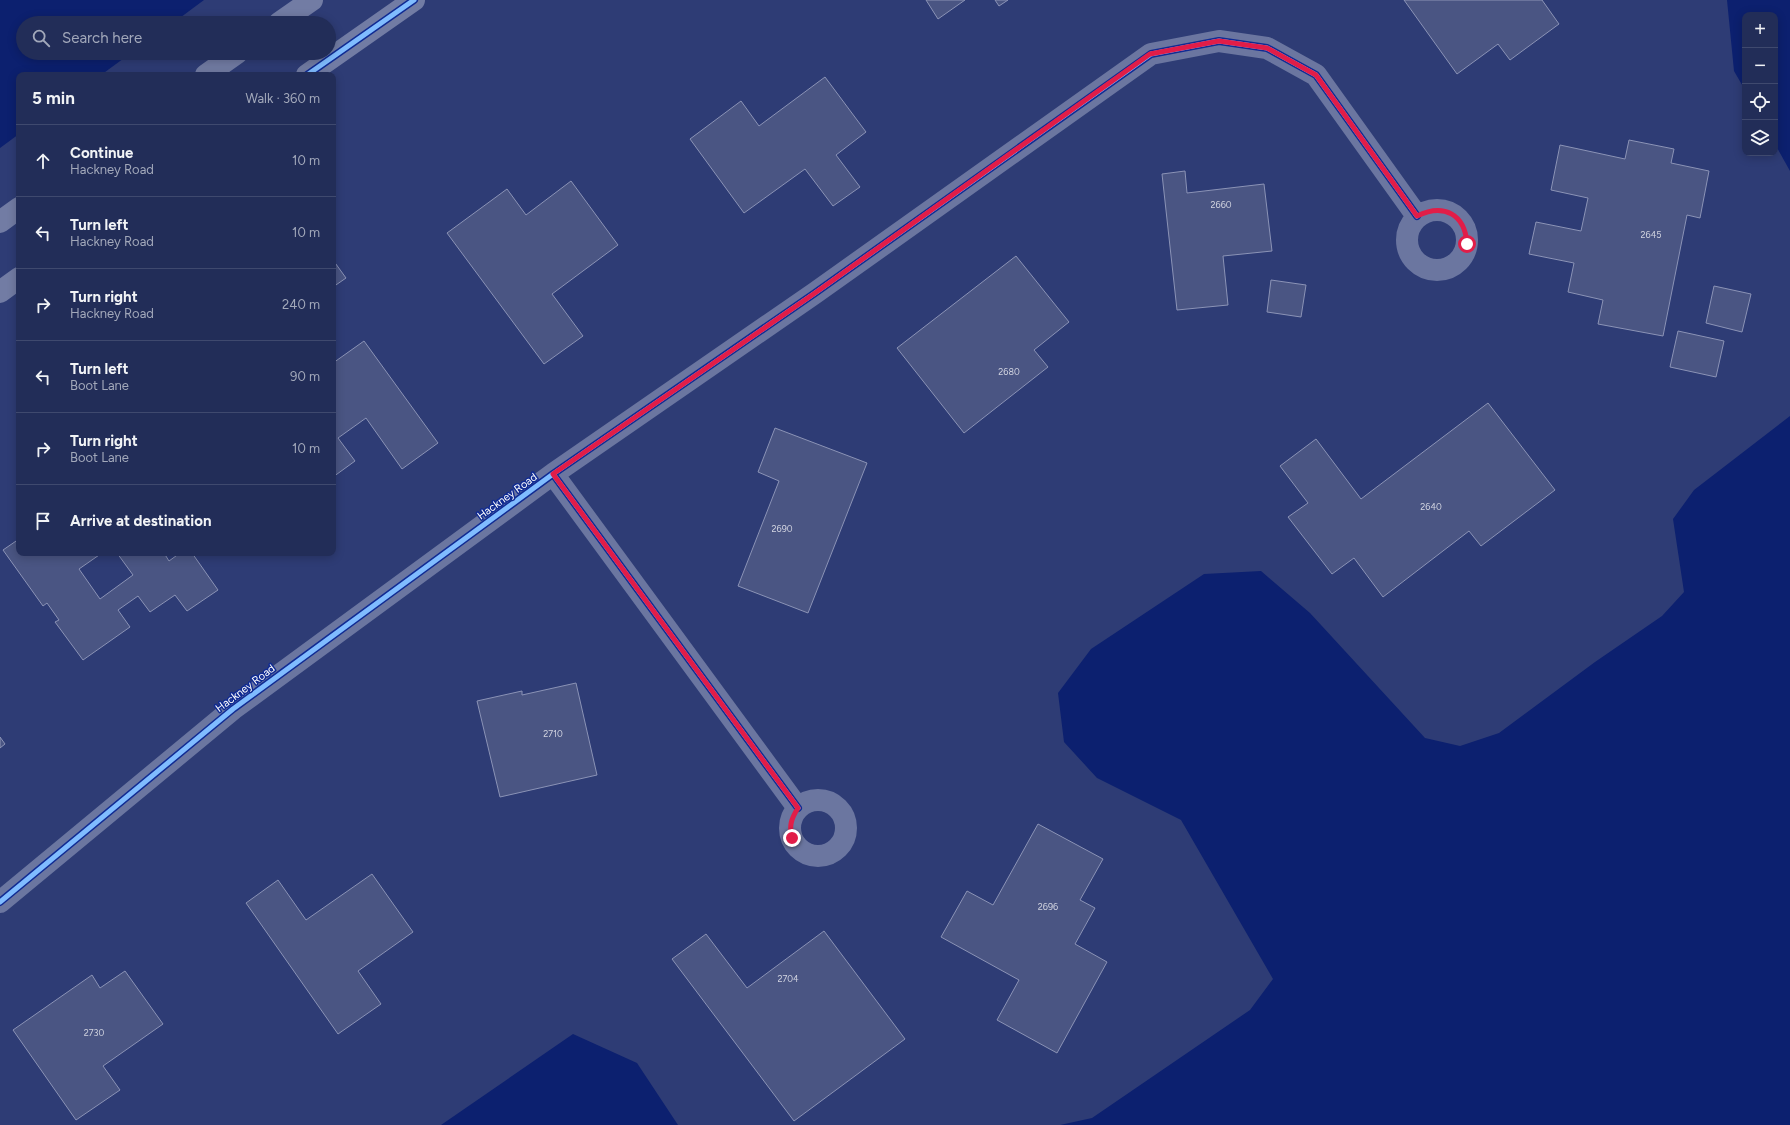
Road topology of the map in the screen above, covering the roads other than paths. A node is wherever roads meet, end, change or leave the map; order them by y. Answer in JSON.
{"nodes":[{"id":1,"x":312,"y":0,"type":"edge"},
{"id":2,"x":414,"y":0,"type":"edge"},
{"id":3,"x":289,"y":16,"type":"edge"},
{"id":4,"x":336,"y":55,"type":"edge"},
{"id":5,"x":227,"y":60,"type":"edge"},
{"id":6,"x":328,"y":60,"type":"edge"},
{"id":7,"x":210,"y":72,"type":"edge"},
{"id":8,"x":311,"y":72,"type":"edge"},
{"id":9,"x":16,"y":210,"type":"edge"},
{"id":10,"x":1417,"y":216,"type":"dead end"},
{"id":11,"x":0,"y":222,"type":"edge"},
{"id":12,"x":16,"y":280,"type":"edge"},
{"id":13,"x":0,"y":292,"type":"edge"},
{"id":14,"x":553,"y":474,"type":"junction"},
{"id":15,"x":798,"y":808,"type":"dead end"},
{"id":16,"x":0,"y":902,"type":"edge"}],
"edges":[{"from":1,"to":3,"type":"main road"},
{"from":2,"to":4,"type":"main road"},
{"from":5,"to":7,"type":"main road"},
{"from":6,"to":8,"type":"main road"},
{"from":9,"to":11,"type":"main road"},
{"from":10,"to":14,"type":"street","name":"Hackney Road"},
{"from":12,"to":13,"type":"main road"},
{"from":14,"to":15,"type":"street"},
{"from":14,"to":16,"type":"street","name":"Hackney Road"}]}
